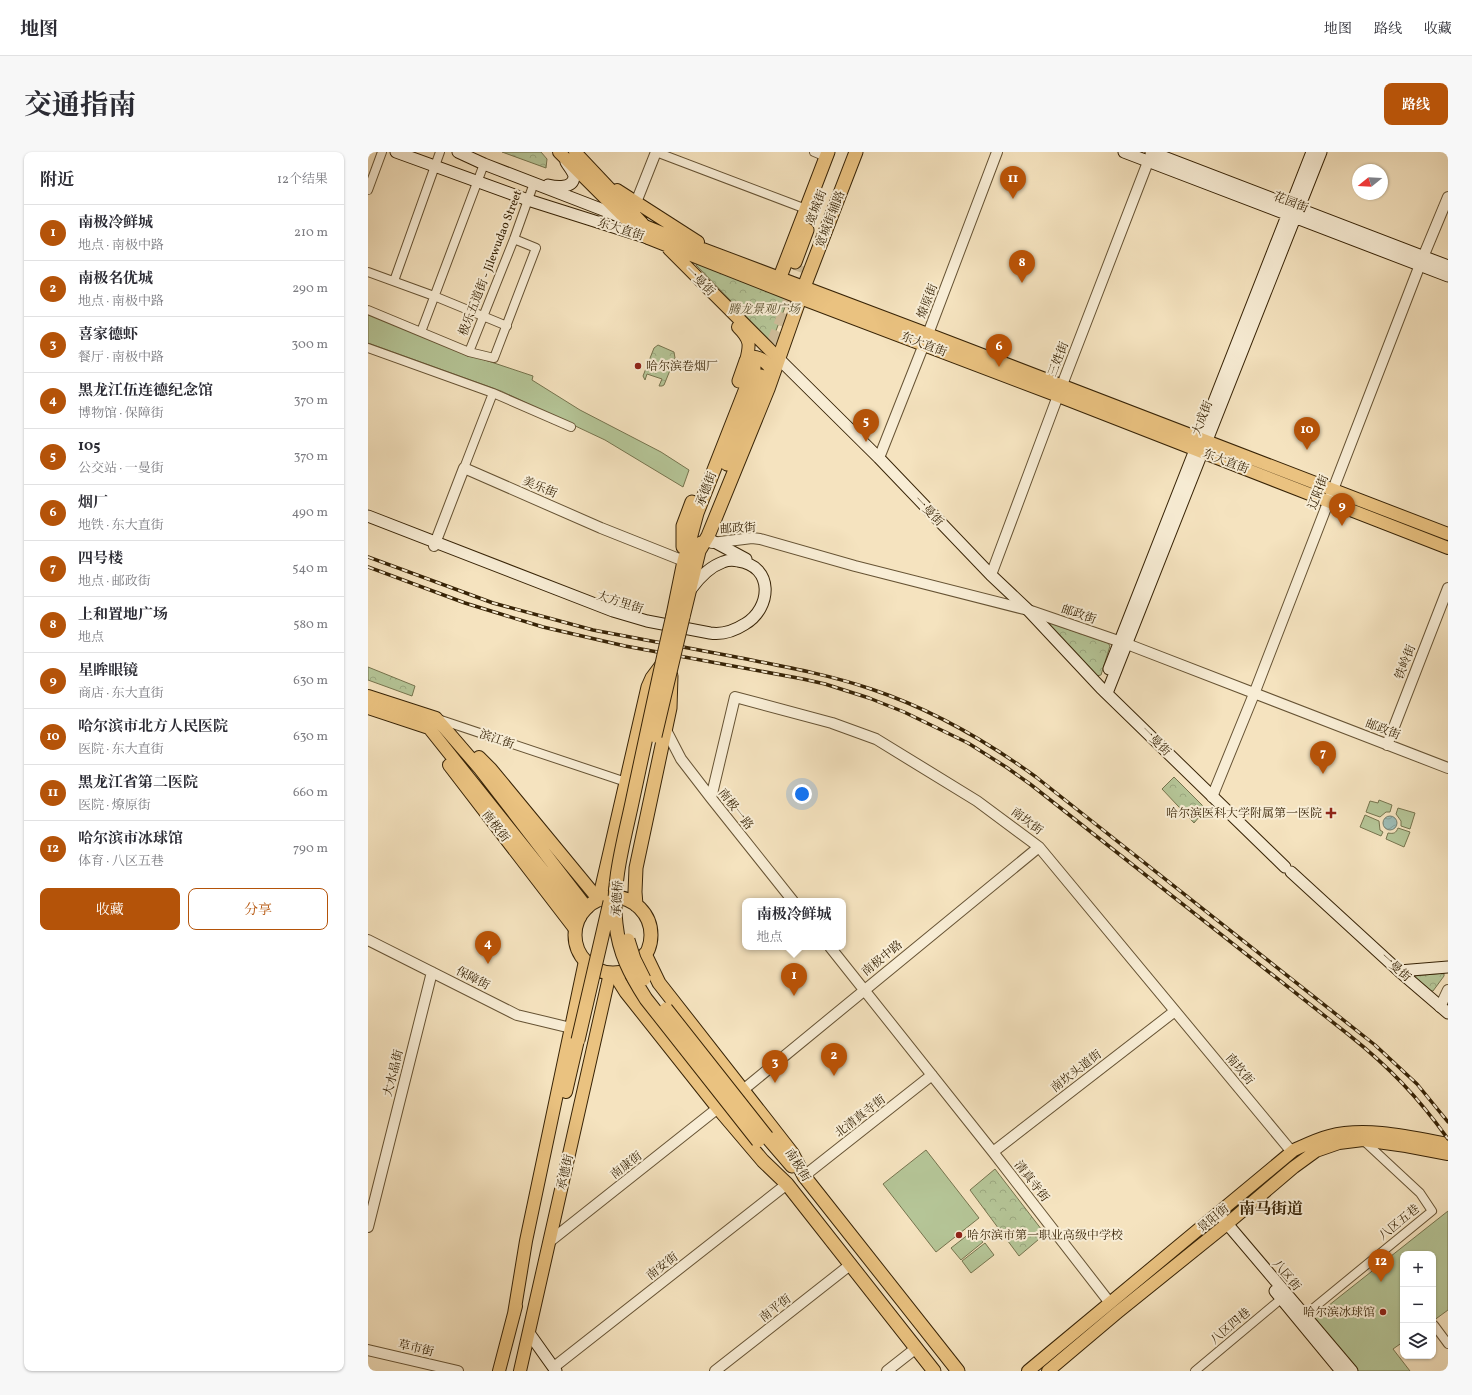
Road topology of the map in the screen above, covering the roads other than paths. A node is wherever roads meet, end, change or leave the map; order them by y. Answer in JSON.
{"nodes":[{"id":1,"x":382,"y":152,"type":"edge"},
{"id":2,"x":396,"y":152,"type":"edge"},
{"id":3,"x":440,"y":152,"type":"edge"},
{"id":4,"x":458,"y":152,"type":"edge"},
{"id":5,"x":575,"y":152,"type":"edge"},
{"id":6,"x":656,"y":152,"type":"edge"},
{"id":7,"x":848,"y":152,"type":"edge"},
{"id":8,"x":856,"y":152,"type":"edge"},
{"id":9,"x":996,"y":152,"type":"edge"},
{"id":10,"x":1124,"y":152,"type":"edge"},
{"id":11,"x":1312,"y":152,"type":"edge"},
{"id":12,"x":1321,"y":152,"type":"edge"},
{"id":13,"x":560,"y":153,"type":"edge"},
{"id":14,"x":826,"y":153,"type":"edge"},
{"id":15,"x":1151,"y":154,"type":"edge"},
{"id":16,"x":484,"y":164,"type":"junction"},
{"id":17,"x":435,"y":166,"type":"junction"},
{"id":18,"x":371,"y":173,"type":"edge"},
{"id":19,"x":478,"y":182,"type":"junction"},
{"id":20,"x":534,"y":183,"type":"junction"},
{"id":21,"x":368,"y":190,"type":"edge"},
{"id":22,"x":1448,"y":197,"type":"edge"},
{"id":23,"x":528,"y":200,"type":"junction"},
{"id":24,"x":806,"y":209,"type":"junction"},
{"id":25,"x":631,"y":210,"type":"junction"},
{"id":26,"x":1293,"y":212,"type":"junction"},
{"id":27,"x":643,"y":225,"type":"junction"},
{"id":28,"x":648,"y":238,"type":"junction"},
{"id":29,"x":514,"y":239,"type":"junction"},
{"id":30,"x":665,"y":245,"type":"junction"},
{"id":31,"x":713,"y":253,"type":"junction"},
{"id":32,"x":1421,"y":261,"type":"junction"},
{"id":33,"x":1448,"y":266,"type":"edge"},
{"id":34,"x":368,"y":272,"type":"edge"},
{"id":35,"x":1448,"y":276,"type":"edge"},
{"id":36,"x":780,"y":277,"type":"junction"},
{"id":37,"x":394,"y":281,"type":"junction"},
{"id":38,"x":802,"y":292,"type":"junction"},
{"id":39,"x":434,"y":296,"type":"junction"},
{"id":40,"x":368,"y":310,"type":"edge"},
{"id":41,"x":484,"y":316,"type":"junction"},
{"id":42,"x":507,"y":326,"type":"junction"},
{"id":43,"x":421,"y":332,"type":"junction"},
{"id":44,"x":926,"y":339,"type":"junction"},
{"id":45,"x":368,"y":348,"type":"edge"},
{"id":46,"x":469,"y":352,"type":"junction"},
{"id":47,"x":778,"y":358,"type":"junction"},
{"id":48,"x":758,"y":370,"type":"junction"},
{"id":49,"x":1060,"y":390,"type":"junction"},
{"id":50,"x":493,"y":393,"type":"junction"},
{"id":51,"x":571,"y":427,"type":"dead end"},
{"id":52,"x":1203,"y":439,"type":"junction"},
{"id":53,"x":1199,"y":451,"type":"junction"},
{"id":54,"x":879,"y":458,"type":"junction"},
{"id":55,"x":464,"y":468,"type":"junction"},
{"id":56,"x":1330,"y":495,"type":"junction"},
{"id":57,"x":368,"y":516,"type":"edge"},
{"id":58,"x":368,"y":521,"type":"edge"},
{"id":59,"x":1448,"y":534,"type":"edge"},
{"id":60,"x":710,"y":541,"type":"junction"},
{"id":61,"x":434,"y":544,"type":"junction"},
{"id":62,"x":1448,"y":548,"type":"edge"},
{"id":63,"x":693,"y":557,"type":"junction"},
{"id":64,"x":991,"y":575,"type":"junction"},
{"id":65,"x":1448,"y":588,"type":"edge"},
{"id":66,"x":688,"y":592,"type":"junction"},
{"id":67,"x":1028,"y":610,"type":"junction"},
{"id":68,"x":678,"y":616,"type":"junction"},
{"id":69,"x":1123,"y":643,"type":"junction"},
{"id":70,"x":666,"y":667,"type":"junction"},
{"id":71,"x":1104,"y":690,"type":"junction"},
{"id":72,"x":1254,"y":694,"type":"junction"},
{"id":73,"x":368,"y":696,"type":"edge"},
{"id":74,"x":368,"y":708,"type":"edge"},
{"id":75,"x":416,"y":723,"type":"junction"},
{"id":76,"x":436,"y":725,"type":"junction"},
{"id":77,"x":666,"y":730,"type":"junction"},
{"id":78,"x":1387,"y":745,"type":"junction"},
{"id":79,"x":1448,"y":768,"type":"edge"},
{"id":80,"x":626,"y":782,"type":"junction"},
{"id":81,"x":1212,"y":797,"type":"junction"},
{"id":82,"x":711,"y":798,"type":"junction"},
{"id":83,"x":1039,"y":847,"type":"junction"},
{"id":84,"x":620,"y":863,"type":"junction"},
{"id":85,"x":791,"y":898,"type":"edge"},
{"id":86,"x":599,"y":900,"type":"junction"},
{"id":87,"x":636,"y":905,"type":"junction"},
{"id":88,"x":583,"y":912,"type":"junction"},
{"id":89,"x":575,"y":929,"type":"junction"},
{"id":90,"x":369,"y":944,"type":"edge"},
{"id":91,"x":832,"y":950,"type":"edge"},
{"id":92,"x":646,"y":954,"type":"junction"},
{"id":93,"x":585,"y":961,"type":"junction"},
{"id":94,"x":1448,"y":967,"type":"edge"},
{"id":95,"x":432,"y":972,"type":"junction"},
{"id":96,"x":612,"y":973,"type":"junction"},
{"id":97,"x":1401,"y":973,"type":"junction"},
{"id":98,"x":1448,"y":973,"type":"edge"},
{"id":99,"x":864,"y":990,"type":"junction"},
{"id":100,"x":1448,"y":990,"type":"edge"},
{"id":101,"x":1444,"y":1010,"type":"edge"},
{"id":102,"x":1175,"y":1011,"type":"junction"},
{"id":103,"x":571,"y":1028,"type":"junction"},
{"id":104,"x":578,"y":1040,"type":"joint"},
{"id":105,"x":932,"y":1076,"type":"junction"},
{"id":106,"x":743,"y":1090,"type":"junction"},
{"id":107,"x":718,"y":1108,"type":"junction"},
{"id":108,"x":762,"y":1139,"type":"junction"},
{"id":109,"x":1363,"y":1140,"type":"junction"},
{"id":110,"x":1448,"y":1144,"type":"edge"},
{"id":111,"x":1293,"y":1151,"type":"junction"},
{"id":112,"x":993,"y":1152,"type":"junction"},
{"id":113,"x":1448,"y":1154,"type":"edge"},
{"id":114,"x":804,"y":1176,"type":"junction"},
{"id":115,"x":787,"y":1184,"type":"junction"},
{"id":116,"x":370,"y":1210,"type":"edge"},
{"id":117,"x":1215,"y":1215,"type":"junction"},
{"id":118,"x":1224,"y":1226,"type":"junction"},
{"id":119,"x":368,"y":1227,"type":"edge"},
{"id":120,"x":550,"y":1242,"type":"junction"},
{"id":121,"x":850,"y":1265,"type":"junction"},
{"id":122,"x":1281,"y":1299,"type":"junction"},
{"id":123,"x":1110,"y":1303,"type":"junction"},
{"id":124,"x":514,"y":1314,"type":"junction"},
{"id":125,"x":1305,"y":1315,"type":"junction"},
{"id":126,"x":1436,"y":1328,"type":"edge"},
{"id":127,"x":529,"y":1333,"type":"junction"},
{"id":128,"x":1448,"y":1344,"type":"edge"},
{"id":129,"x":915,"y":1349,"type":"junction"},
{"id":130,"x":368,"y":1350,"type":"edge"},
{"id":131,"x":555,"y":1369,"type":"edge"},
{"id":132,"x":458,"y":1371,"type":"edge"},
{"id":133,"x":499,"y":1371,"type":"edge"},
{"id":134,"x":520,"y":1371,"type":"edge"},
{"id":135,"x":715,"y":1371,"type":"edge"},
{"id":136,"x":887,"y":1371,"type":"edge"},
{"id":137,"x":934,"y":1371,"type":"edge"},
{"id":138,"x":958,"y":1371,"type":"edge"},
{"id":139,"x":1028,"y":1371,"type":"edge"},
{"id":140,"x":1048,"y":1371,"type":"edge"},
{"id":141,"x":1195,"y":1371,"type":"edge"},
{"id":142,"x":1342,"y":1371,"type":"edge"},
{"id":143,"x":1352,"y":1371,"type":"edge"}],
"edges":[{"from":1,"to":18,"type":"street"},
{"from":2,"to":17,"type":"main road","name":"东大直街"},
{"from":3,"to":17,"type":"street"},
{"from":4,"to":16,"type":"main road","name":"东大直街"},
{"from":5,"to":25,"type":"main road","name":"一曼街"},
{"from":6,"to":24,"type":"street"},
{"from":6,"to":25,"type":"street"},
{"from":7,"to":14,"type":"highway","name":"宽城街"},
{"from":8,"to":38,"type":"highway","name":"宽城街辅路"},
{"from":9,"to":44,"type":"street","name":"燎原街"},
{"from":10,"to":15,"type":"main road","name":"花园街"},
{"from":11,"to":26,"type":"main road","name":"大成街"},
{"from":12,"to":26,"type":"main road","name":"大成街"},
{"from":13,"to":20,"type":"main road"},
{"from":13,"to":25,"type":"main road","name":"一曼街"},
{"from":14,"to":24,"type":"highway"},
{"from":15,"to":26,"type":"main road","name":"花园街"},
{"from":15,"to":49,"type":"street","name":"三姓街"},
{"from":16,"to":19,"type":"street"},
{"from":16,"to":20,"type":"main road","name":"东大直街"},
{"from":17,"to":19,"type":"main road","name":"东大直街"},
{"from":17,"to":37,"type":"street"},
{"from":18,"to":21,"type":"street"},
{"from":19,"to":23,"type":"main road","name":"东大直街"},
{"from":19,"to":39,"type":"street"},
{"from":20,"to":23,"type":"street","name":"极乐五道街 - Jilewudao Street"},
{"from":20,"to":25,"type":"main road","name":"东大直街"},
{"from":22,"to":32,"type":"street","name":"辽阳街"},
{"from":23,"to":28,"type":"main road","name":"东大直街"},
{"from":23,"to":29,"type":"street","name":"极乐五道街 - Jilewudao Street"},
{"from":24,"to":36,"type":"highway"},
{"from":25,"to":27,"type":"main road","name":"东大直街"},
{"from":25,"to":28,"type":"main road","name":"一曼街"},
{"from":25,"to":31,"type":"main road"},
{"from":26,"to":32,"type":"main road","name":"花园街"},
{"from":26,"to":52,"type":"main road","name":"大成街"},
{"from":27,"to":30,"type":"main road","name":"一曼街"},
{"from":27,"to":31,"type":"main road","name":"东大直街"},
{"from":28,"to":30,"type":"main road","name":"东大直街"},
{"from":28,"to":48,"type":"main road","name":"一曼街"},
{"from":29,"to":41,"type":"street","name":"极乐五道街 - Jilewudao Street"},
{"from":29,"to":42,"type":"street"},
{"from":30,"to":38,"type":"main road","name":"东大直街"},
{"from":30,"to":47,"type":"main road","name":"一曼街"},
{"from":31,"to":36,"type":"main road","name":"东大直街"},
{"from":32,"to":33,"type":"main road","name":"花园街"},
{"from":32,"to":35,"type":"main road","name":"花园街"},
{"from":32,"to":56,"type":"street","name":"辽阳街"},
{"from":34,"to":37,"type":"street"},
{"from":36,"to":38,"type":"main road","name":"东大直街"},
{"from":37,"to":39,"type":"street"},
{"from":38,"to":44,"type":"main road","name":"东大直街"},
{"from":38,"to":47,"type":"highway","name":"宽城街辅路"},
{"from":39,"to":41,"type":"street"},
{"from":39,"to":43,"type":"street"},
{"from":40,"to":43,"type":"street"},
{"from":41,"to":42,"type":"street"},
{"from":41,"to":46,"type":"street","name":"极乐五道街 - Jilewudao Street"},
{"from":42,"to":46,"type":"street"},
{"from":43,"to":46,"type":"street"},
{"from":44,"to":49,"type":"main road","name":"东大直街"},
{"from":44,"to":54,"type":"street","name":"燎原街"},
{"from":45,"to":50,"type":"street"},
{"from":47,"to":48,"type":"highway","name":"宽城街辅路"},
{"from":47,"to":54,"type":"main road","name":"一曼街"},
{"from":48,"to":60,"type":"highway"},
{"from":48,"to":63,"type":"highway","name":"承德街"},
{"from":48,"to":63,"type":"highway","name":"承德街"},
{"from":49,"to":52,"type":"main road","name":"东大直街"},
{"from":49,"to":53,"type":"main road","name":"东大直街"},
{"from":49,"to":64,"type":"street","name":"三姓街"},
{"from":50,"to":51,"type":"street"},
{"from":50,"to":55,"type":"street"},
{"from":52,"to":53,"type":"main road","name":"大成街"},
{"from":52,"to":56,"type":"main road","name":"东大直街"},
{"from":53,"to":56,"type":"main road","name":"东大直街"},
{"from":53,"to":69,"type":"main road","name":"大成街"},
{"from":54,"to":64,"type":"main road","name":"一曼街"},
{"from":55,"to":61,"type":"street"},
{"from":55,"to":63,"type":"street","name":"美乐街"},
{"from":56,"to":59,"type":"main road","name":"东大直街"},
{"from":56,"to":62,"type":"main road","name":"东大直街"},
{"from":56,"to":72,"type":"street","name":"辽阳街"},
{"from":57,"to":61,"type":"main road","name":"大方里街"},
{"from":58,"to":61,"type":"main road","name":"大方里街"},
{"from":60,"to":61,"type":"main road","name":"大方里街"},
{"from":60,"to":63,"type":"highway"},
{"from":60,"to":67,"type":"street","name":"邮政街"},
{"from":61,"to":66,"type":"main road","name":"大方里街"},
{"from":63,"to":66,"type":"highway","name":"承德街"},
{"from":63,"to":68,"type":"highway","name":"承德街"},
{"from":64,"to":67,"type":"main road","name":"一曼街"},
{"from":65,"to":78,"type":"street","name":"铁岭街"},
{"from":66,"to":68,"type":"highway","name":"承德街"},
{"from":67,"to":69,"type":"street","name":"邮政街"},
{"from":67,"to":71,"type":"main road","name":"一曼街"},
{"from":68,"to":70,"type":"highway","name":"承德桥","bridge":true},
{"from":69,"to":71,"type":"main road","name":"大成街"},
{"from":69,"to":72,"type":"street","name":"邮政街"},
{"from":70,"to":77,"type":"highway","bridge":true},
{"from":70,"to":80,"type":"highway"},
{"from":70,"to":84,"type":"highway","name":"承德桥","bridge":true},
{"from":70,"to":108,"type":"highway","name":"承德桥","bridge":true},
{"from":71,"to":81,"type":"main road","name":"一曼街"},
{"from":72,"to":78,"type":"street","name":"邮政街"},
{"from":72,"to":81,"type":"street","name":"辽阳街"},
{"from":73,"to":76,"type":"main road","name":"滨江街"},
{"from":74,"to":75,"type":"main road","name":"滨江街"},
{"from":75,"to":76,"type":"main road","name":"滨江街"},
{"from":75,"to":89,"type":"main road","name":"南极街"},
{"from":76,"to":80,"type":"street","name":"滨江街"},
{"from":76,"to":86,"type":"main road"},
{"from":76,"to":88,"type":"main road","name":"南极街"},
{"from":77,"to":82,"type":"street","name":"南极一路"},
{"from":77,"to":87,"type":"highway"},
{"from":78,"to":79,"type":"street","name":"邮政街"},
{"from":80,"to":86,"type":"highway"},
{"from":81,"to":97,"type":"main road","name":"一曼街"},
{"from":82,"to":83,"type":"street","name":"南坎街"},
{"from":82,"to":85,"type":"street","name":"南极一路"},
{"from":83,"to":99,"type":"street","name":"南极中路"},
{"from":83,"to":102,"type":"street","name":"南坎街"},
{"from":84,"to":104,"type":"highway","bridge":true},
{"from":84,"to":108,"type":"highway","name":"承德桥","bridge":true},
{"from":86,"to":87,"type":"highway"},
{"from":86,"to":88,"type":"highway"},
{"from":87,"to":92,"type":"highway"},
{"from":88,"to":89,"type":"highway"},
{"from":89,"to":93,"type":"highway"},
{"from":90,"to":95,"type":"street","name":"保障街"},
{"from":91,"to":99,"type":"street"},
{"from":92,"to":96,"type":"highway"},
{"from":92,"to":106,"type":"highway","name":"南极街"},
{"from":93,"to":96,"type":"highway"},
{"from":93,"to":103,"type":"main road"},
{"from":94,"to":97,"type":"main road"},
{"from":95,"to":103,"type":"street","name":"保障街"},
{"from":95,"to":116,"type":"street","name":"大水晶街"},
{"from":96,"to":107,"type":"highway","name":"南极街"},
{"from":96,"to":120,"type":"main road","name":"承德街"},
{"from":97,"to":98,"type":"main road"},
{"from":97,"to":101,"type":"main road","name":"一曼街"},
{"from":99,"to":105,"type":"street"},
{"from":99,"to":106,"type":"street","name":"南极中路"},
{"from":100,"to":101,"type":"street"},
{"from":102,"to":111,"type":"street","name":"南坎街"},
{"from":102,"to":112,"type":"street","name":"南坎头道街"},
{"from":103,"to":124,"type":"main road"},
{"from":104,"to":124,"type":"main road"},
{"from":105,"to":112,"type":"street","name":"清真寺街"},
{"from":105,"to":114,"type":"street","name":"北清真寺街"},
{"from":106,"to":114,"type":"highway","name":"南极街"},
{"from":107,"to":115,"type":"highway","name":"南极街"},
{"from":107,"to":120,"type":"street","name":"南康街"},
{"from":108,"to":114,"type":"highway"},
{"from":108,"to":115,"type":"highway"},
{"from":109,"to":113,"type":"main road","name":"景阳街"},
{"from":109,"to":118,"type":"main road","name":"景阳街"},
{"from":109,"to":125,"type":"street","name":"八区五巷"},
{"from":110,"to":111,"type":"main road","name":"景阳街"},
{"from":111,"to":117,"type":"main road","name":"景阳街"},
{"from":112,"to":123,"type":"street","name":"清真寺街"},
{"from":114,"to":138,"type":"highway","name":"南极街"},
{"from":115,"to":121,"type":"highway","name":"南极街"},
{"from":115,"to":131,"type":"street","name":"南安街"},
{"from":116,"to":119,"type":"street","name":"大水晶街"},
{"from":117,"to":118,"type":"main road","name":"八区街"},
{"from":117,"to":123,"type":"main road","name":"景阳街"},
{"from":118,"to":122,"type":"main road","name":"八区街"},
{"from":118,"to":125,"type":"main road","name":"八区街"},
{"from":118,"to":140,"type":"main road","name":"景阳街"},
{"from":120,"to":127,"type":"main road","name":"承德街"},
{"from":121,"to":129,"type":"highway","name":"南极街"},
{"from":121,"to":135,"type":"street","name":"南平街"},
{"from":122,"to":141,"type":"street","name":"八区四巷"},
{"from":122,"to":142,"type":"main road","name":"八区街"},
{"from":123,"to":139,"type":"main road","name":"景阳街"},
{"from":124,"to":133,"type":"main road"},
{"from":125,"to":143,"type":"main road","name":"八区街"},
{"from":126,"to":128,"type":"street"},
{"from":127,"to":131,"type":"main road"},
{"from":127,"to":134,"type":"main road","name":"承德街"},
{"from":129,"to":136,"type":"street"},
{"from":129,"to":137,"type":"highway","name":"南极街"},
{"from":130,"to":132,"type":"street","name":"草市街"}]}
